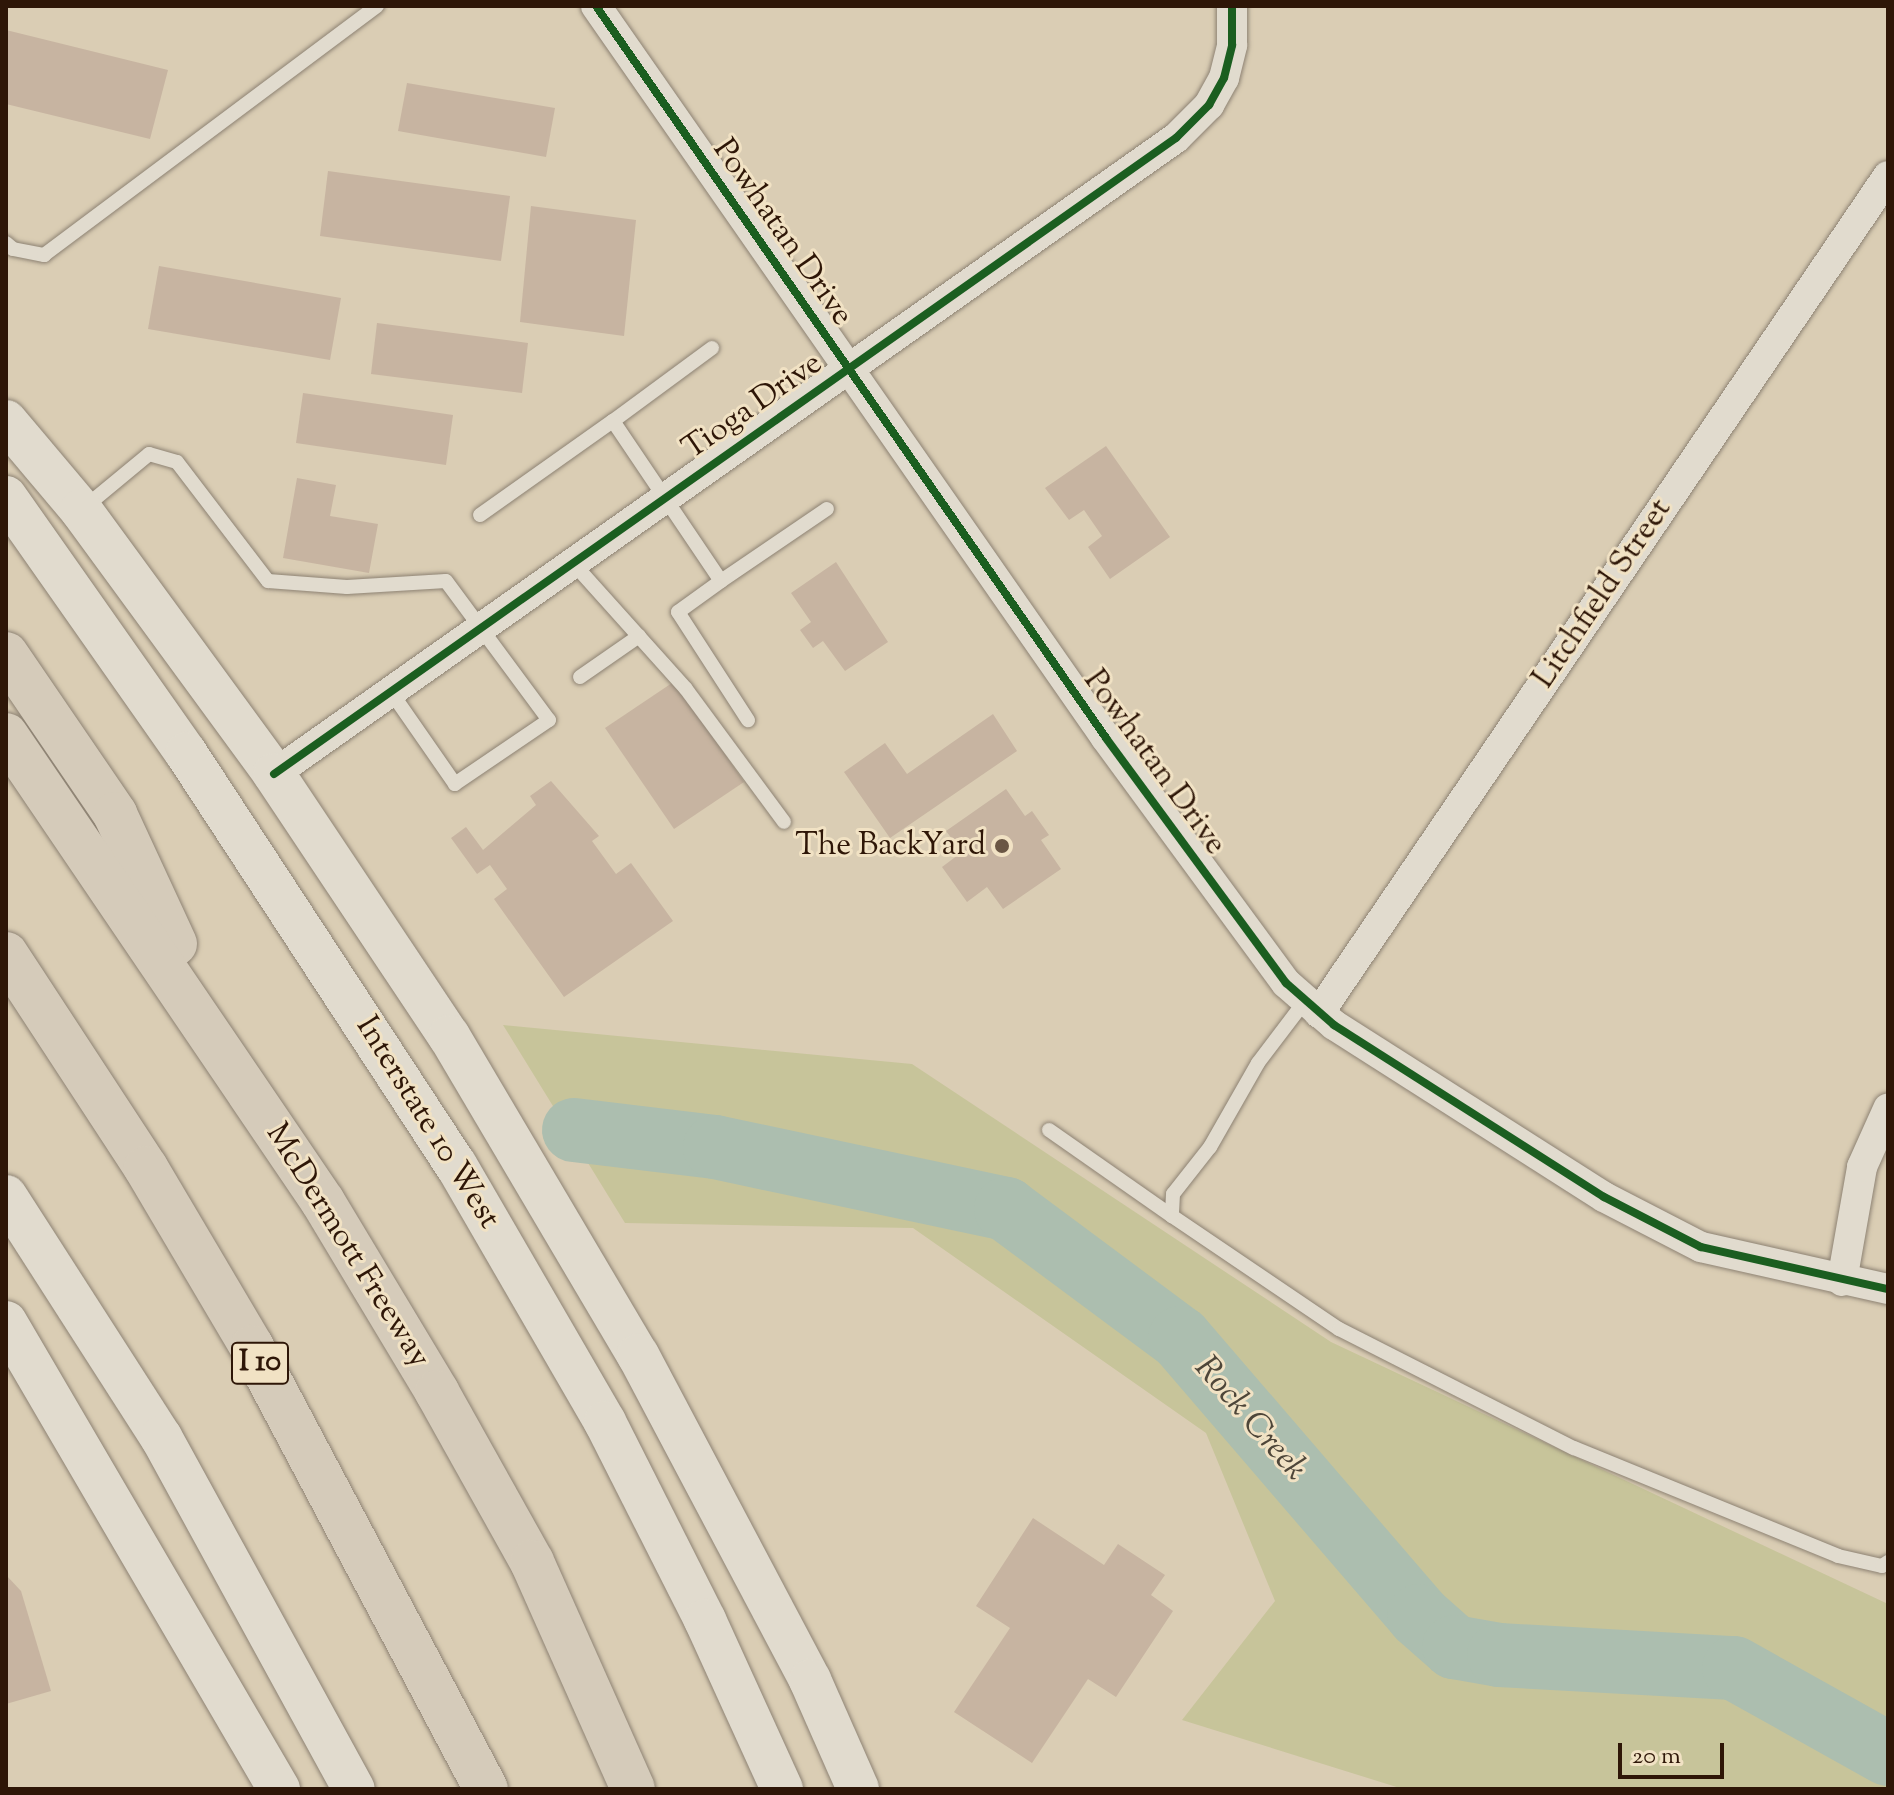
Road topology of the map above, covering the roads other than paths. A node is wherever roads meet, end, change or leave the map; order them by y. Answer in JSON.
{"nodes":[{"id":1,"x":377,"y":6,"type":"edge"},
{"id":2,"x":596,"y":6,"type":"edge"},
{"id":3,"x":1232,"y":6,"type":"edge"},
{"id":4,"x":1888,"y":176,"type":"edge"},
{"id":5,"x":6,"y":243,"type":"edge"},
{"id":6,"x":712,"y":348,"type":"dead end"},
{"id":7,"x":848,"y":370,"type":"junction"},
{"id":8,"x":6,"y":421,"type":"edge"},
{"id":9,"x":613,"y":421,"type":"junction"},
{"id":10,"x":6,"y":497,"type":"edge"},
{"id":11,"x":667,"y":497,"type":"junction"},
{"id":12,"x":827,"y":509,"type":"dead end"},
{"id":13,"x":81,"y":510,"type":"junction"},
{"id":14,"x":480,"y":515,"type":"dead end"},
{"id":15,"x":573,"y":563,"type":"junction"},
{"id":16,"x":721,"y":581,"type":"junction"},
{"id":17,"x":483,"y":627,"type":"junction"},
{"id":18,"x":639,"y":636,"type":"junction"},
{"id":19,"x":6,"y":654,"type":"edge"},
{"id":20,"x":580,"y":677,"type":"dead end"},
{"id":21,"x":391,"y":692,"type":"junction"},
{"id":22,"x":748,"y":720,"type":"dead end"},
{"id":23,"x":6,"y":735,"type":"edge"},
{"id":24,"x":274,"y":774,"type":"junction"},
{"id":25,"x":784,"y":822,"type":"dead end"},
{"id":26,"x":6,"y":954,"type":"edge"},
{"id":27,"x":1312,"y":1007,"type":"junction"},
{"id":28,"x":226,"y":1055,"type":"junction"},
{"id":29,"x":1888,"y":1109,"type":"edge"},
{"id":30,"x":1049,"y":1130,"type":"dead end"},
{"id":31,"x":6,"y":1196,"type":"edge"},
{"id":32,"x":1172,"y":1216,"type":"junction"},
{"id":33,"x":1842,"y":1281,"type":"junction"},
{"id":34,"x":1888,"y":1289,"type":"edge"},
{"id":35,"x":6,"y":1322,"type":"edge"},
{"id":36,"x":1888,"y":1562,"type":"edge"},
{"id":37,"x":279,"y":1789,"type":"edge"},
{"id":38,"x":354,"y":1789,"type":"edge"},
{"id":39,"x":486,"y":1789,"type":"edge"},
{"id":40,"x":633,"y":1789,"type":"edge"},
{"id":41,"x":782,"y":1789,"type":"edge"},
{"id":42,"x":858,"y":1789,"type":"edge"}],
"edges":[{"from":1,"to":5,"type":"lane"},
{"from":2,"to":7,"type":"street","name":"Powhatan Drive"},
{"from":3,"to":7,"type":"street","name":"Tioga Drive"},
{"from":4,"to":27,"type":"street","name":"Litchfield Street"},
{"from":6,"to":9,"type":"lane"},
{"from":7,"to":11,"type":"street","name":"Tioga Drive"},
{"from":7,"to":27,"type":"street","name":"Powhatan Drive"},
{"from":8,"to":13,"type":"main road"},
{"from":9,"to":11,"type":"lane"},
{"from":9,"to":14,"type":"lane"},
{"from":10,"to":41,"type":"main road","name":"Interstate 10 West"},
{"from":11,"to":15,"type":"street","name":"Tioga Drive"},
{"from":11,"to":16,"type":"lane"},
{"from":12,"to":16,"type":"lane"},
{"from":13,"to":17,"type":"lane"},
{"from":13,"to":24,"type":"main road"},
{"from":15,"to":17,"type":"street","name":"Tioga Drive"},
{"from":15,"to":18,"type":"lane"},
{"from":16,"to":22,"type":"lane"},
{"from":17,"to":21,"type":"street","name":"Tioga Drive"},
{"from":17,"to":21,"type":"lane"},
{"from":18,"to":20,"type":"lane"},
{"from":18,"to":25,"type":"lane"},
{"from":19,"to":28,"type":"highway"},
{"from":21,"to":24,"type":"street","name":"Tioga Drive"},
{"from":23,"to":28,"type":"highway","name":"McDermott Freeway"},
{"from":24,"to":42,"type":"main road"},
{"from":26,"to":39,"type":"highway","number":"I 10"},
{"from":27,"to":32,"type":"lane"},
{"from":27,"to":33,"type":"street","name":"Powhatan Drive"},
{"from":28,"to":40,"type":"highway","name":"McDermott Freeway"},
{"from":29,"to":33,"type":"street"},
{"from":30,"to":32,"type":"lane"},
{"from":31,"to":38,"type":"main road"},
{"from":32,"to":36,"type":"lane"},
{"from":33,"to":34,"type":"street","name":"Powhatan Drive"},
{"from":35,"to":37,"type":"main road"}]}
